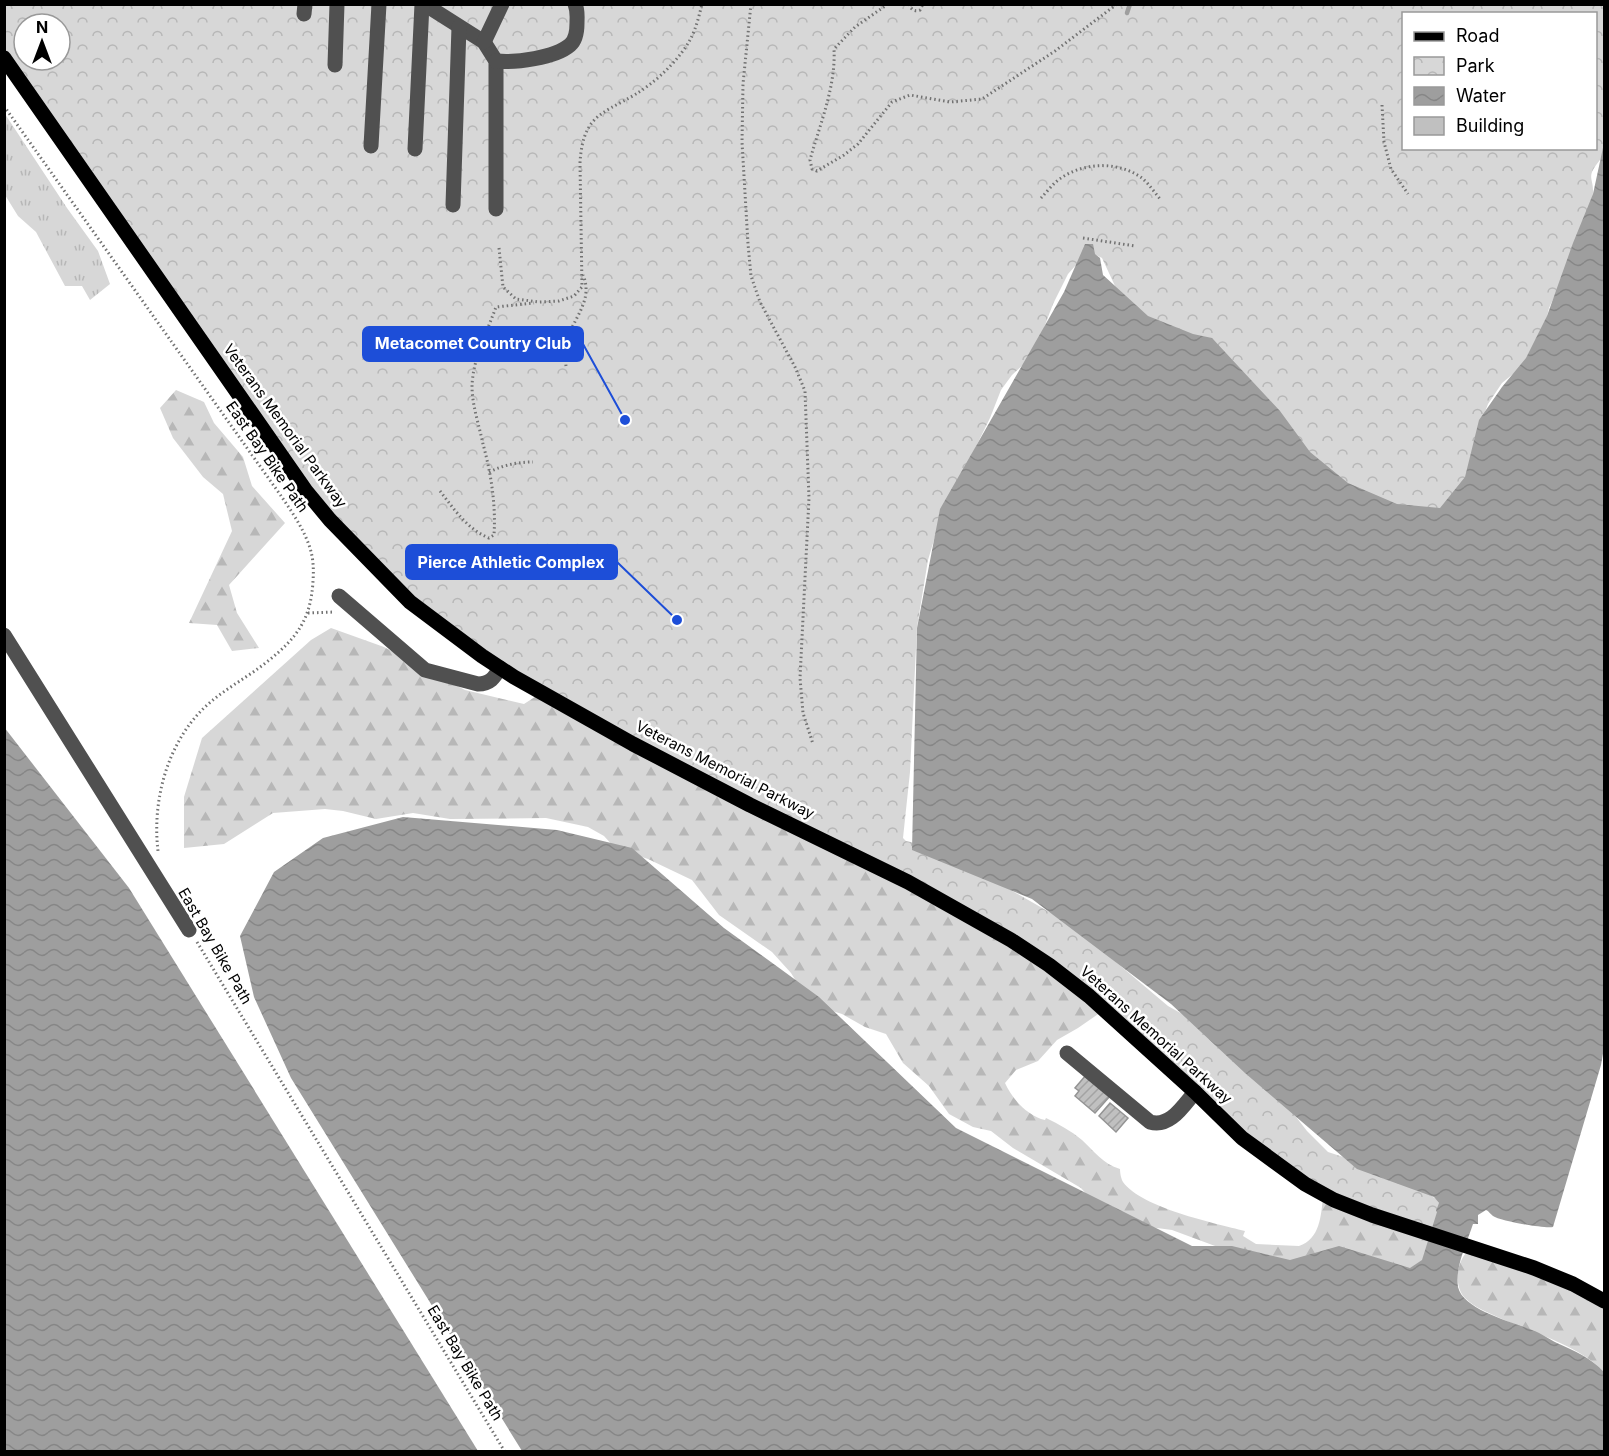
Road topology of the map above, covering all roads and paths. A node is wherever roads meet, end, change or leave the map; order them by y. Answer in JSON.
{"nodes":[{"id":1,"x":338,"y":4,"type":"edge"},
{"id":2,"x":379,"y":4,"type":"edge"},
{"id":3,"x":423,"y":4,"type":"edge"},
{"id":4,"x":502,"y":4,"type":"edge"},
{"id":5,"x":702,"y":4,"type":"edge"},
{"id":6,"x":751,"y":4,"type":"edge"},
{"id":7,"x":888,"y":4,"type":"edge"},
{"id":8,"x":909,"y":4,"type":"edge"},
{"id":9,"x":923,"y":4,"type":"edge"},
{"id":10,"x":1117,"y":4,"type":"edge"},
{"id":11,"x":580,"y":7,"type":"edge"},
{"id":12,"x":459,"y":27,"type":"junction"},
{"id":13,"x":484,"y":42,"type":"junction"},
{"id":14,"x":4,"y":58,"type":"edge"},
{"id":15,"x":496,"y":61,"type":"junction"},
{"id":16,"x":335,"y":65,"type":"dead end"},
{"id":17,"x":1382,"y":105,"type":"dead end"},
{"id":18,"x":4,"y":106,"type":"edge"},
{"id":19,"x":370,"y":146,"type":"dead end"},
{"id":20,"x":415,"y":149,"type":"dead end"},
{"id":21,"x":1408,"y":194,"type":"dead end"},
{"id":22,"x":1041,"y":198,"type":"dead end"},
{"id":23,"x":1161,"y":200,"type":"dead end"},
{"id":24,"x":453,"y":205,"type":"dead end"},
{"id":25,"x":496,"y":210,"type":"dead end"},
{"id":26,"x":1083,"y":238,"type":"dead end"},
{"id":27,"x":1135,"y":246,"type":"dead end"},
{"id":28,"x":499,"y":248,"type":"dead end"},
{"id":29,"x":582,"y":273,"type":"junction"},
{"id":30,"x":539,"y":302,"type":"junction"},
{"id":31,"x":566,"y":366,"type":"dead end"},
{"id":32,"x":533,"y":462,"type":"dead end"},
{"id":33,"x":489,"y":472,"type":"junction"},
{"id":34,"x":440,"y":491,"type":"dead end"},
{"id":35,"x":345,"y":602,"type":"joint"},
{"id":36,"x":308,"y":613,"type":"junction"},
{"id":37,"x":4,"y":635,"type":"edge"},
{"id":38,"x":500,"y":668,"type":"junction"},
{"id":39,"x":813,"y":744,"type":"dead end"},
{"id":40,"x":159,"y":858,"type":"dead end"},
{"id":41,"x":189,"y":930,"type":"joint"},
{"id":42,"x":1067,"y":1053,"type":"dead end"},
{"id":43,"x":1196,"y":1092,"type":"junction"},
{"id":44,"x":1605,"y":1301,"type":"edge"},
{"id":45,"x":505,"y":1452,"type":"edge"}],
"edges":[{"from":1,"to":16,"type":"lane"},
{"from":2,"to":19,"type":"lane"},
{"from":3,"to":12,"type":"lane"},
{"from":3,"to":20,"type":"lane"},
{"from":4,"to":13,"type":"lane"},
{"from":5,"to":29,"type":"path"},
{"from":6,"to":39,"type":"path"},
{"from":7,"to":10,"type":"path"},
{"from":8,"to":9,"type":"path"},
{"from":11,"to":15,"type":"lane"},
{"from":12,"to":13,"type":"lane"},
{"from":12,"to":24,"type":"lane"},
{"from":13,"to":15,"type":"lane"},
{"from":14,"to":38,"type":"main road","name":"Veterans Memorial Parkway"},
{"from":15,"to":25,"type":"lane"},
{"from":17,"to":21,"type":"path"},
{"from":18,"to":36,"type":"path","name":"East Bay Bike Path"},
{"from":22,"to":23,"type":"path"},
{"from":26,"to":27,"type":"path"},
{"from":28,"to":30,"type":"path"},
{"from":29,"to":30,"type":"path"},
{"from":29,"to":31,"type":"path"},
{"from":30,"to":33,"type":"path"},
{"from":32,"to":33,"type":"path"},
{"from":33,"to":34,"type":"path"},
{"from":35,"to":36,"type":"path"},
{"from":35,"to":38,"type":"lane"},
{"from":36,"to":40,"type":"path","name":"East Bay Bike Path"},
{"from":37,"to":41,"type":"lane"},
{"from":38,"to":43,"type":"main road","name":"Veterans Memorial Parkway"},
{"from":41,"to":45,"type":"path","name":"East Bay Bike Path"},
{"from":42,"to":43,"type":"lane"},
{"from":43,"to":44,"type":"main road","name":"Veterans Memorial Parkway"}]}
